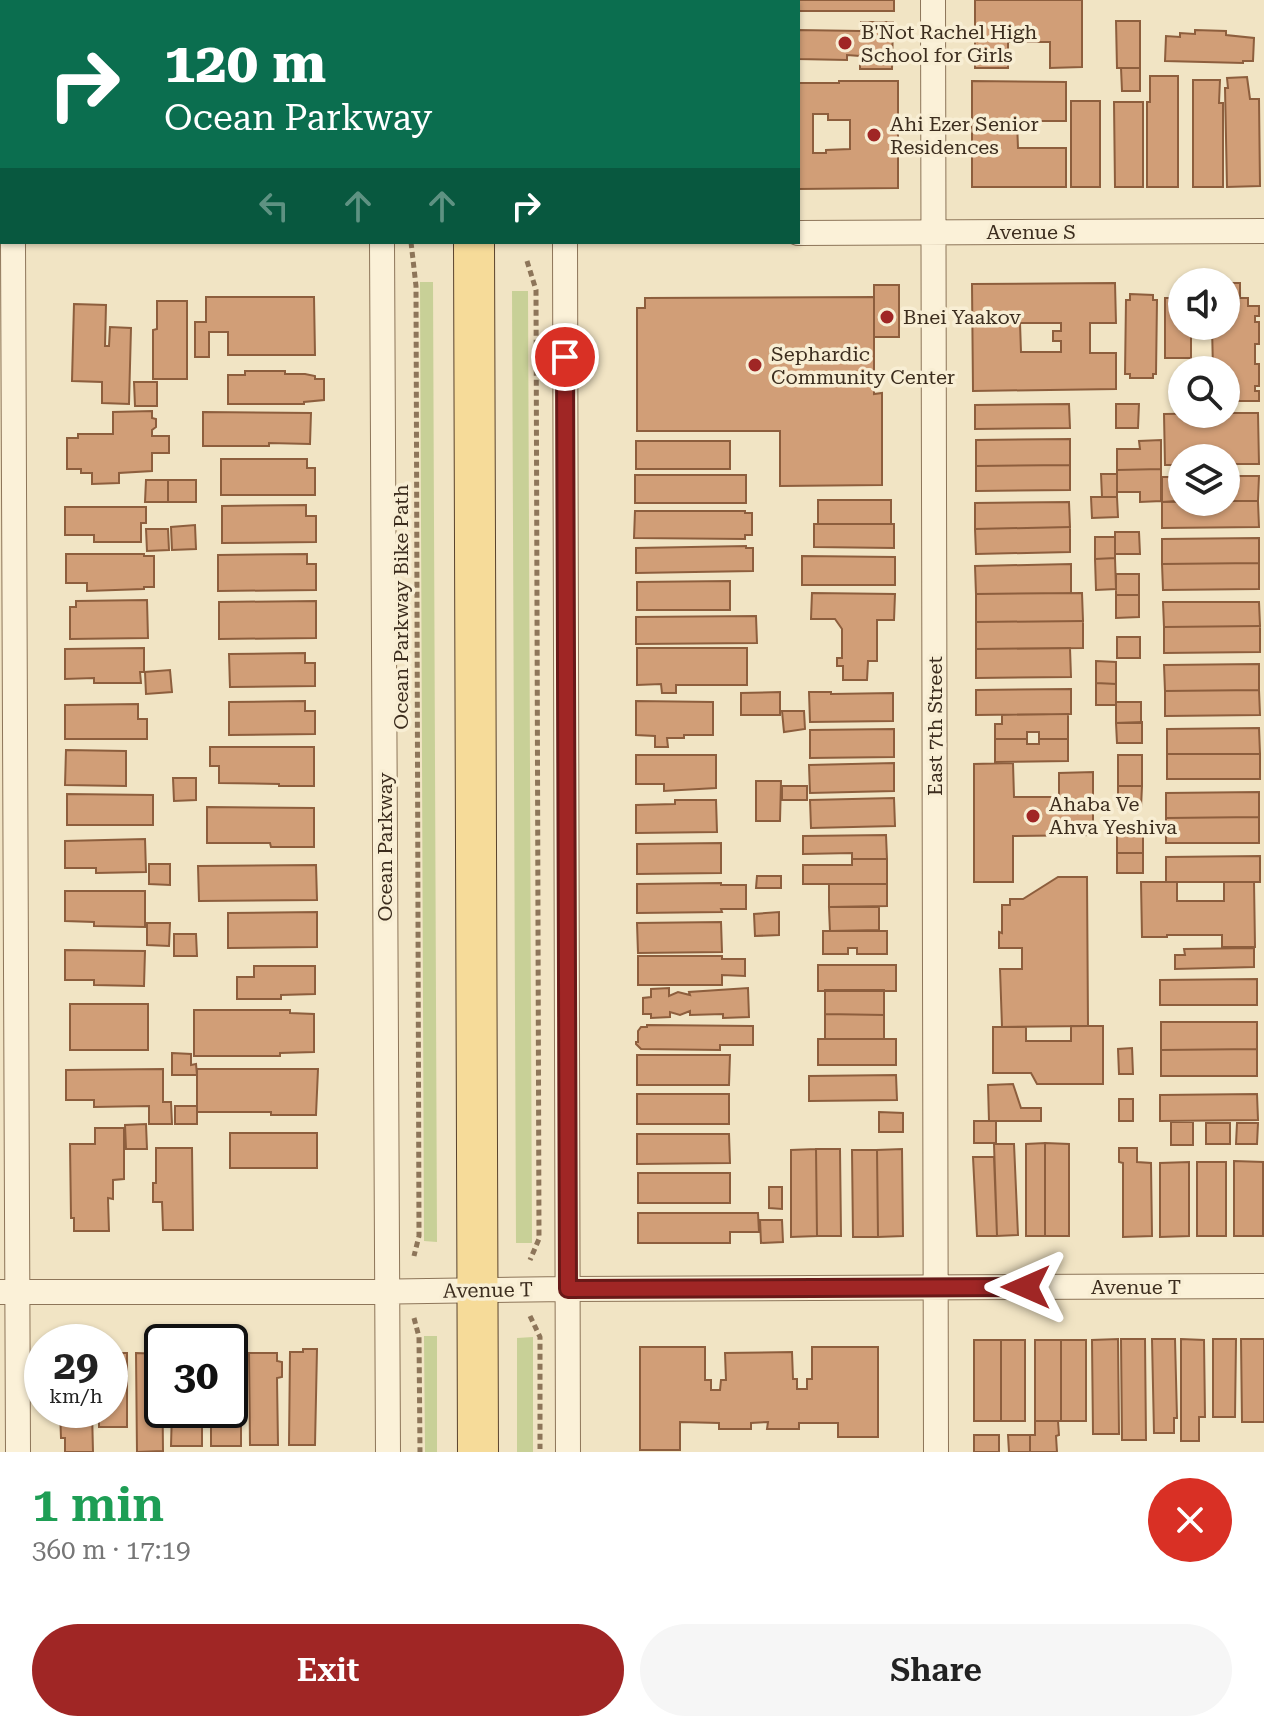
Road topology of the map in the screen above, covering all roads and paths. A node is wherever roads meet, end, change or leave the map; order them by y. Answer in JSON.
{"nodes":[{"id":1,"x":933,"y":0,"type":"edge"},
{"id":2,"x":1264,"y":231,"type":"edge"},
{"id":3,"x":800,"y":233,"type":"edge"},
{"id":4,"x":935,"y":233,"type":"junction"},
{"id":5,"x":13,"y":244,"type":"edge"},
{"id":6,"x":382,"y":244,"type":"edge"},
{"id":7,"x":411,"y":244,"type":"edge"},
{"id":8,"x":474,"y":244,"type":"edge"},
{"id":9,"x":565,"y":244,"type":"edge"},
{"id":10,"x":527,"y":261,"type":"dead end"},
{"id":11,"x":413,"y":1260,"type":"dead end"},
{"id":12,"x":530,"y":1260,"type":"dead end"},
{"id":13,"x":1264,"y":1286,"type":"edge"},
{"id":14,"x":936,"y":1287,"type":"junction"},
{"id":15,"x":568,"y":1289,"type":"junction"},
{"id":16,"x":478,"y":1290,"type":"junction"},
{"id":17,"x":9,"y":1292,"type":"edge"},
{"id":18,"x":387,"y":1292,"type":"junction"},
{"id":19,"x":414,"y":1315,"type":"dead end"},
{"id":20,"x":530,"y":1316,"type":"dead end"},
{"id":21,"x":18,"y":1452,"type":"edge"},
{"id":22,"x":388,"y":1452,"type":"edge"},
{"id":23,"x":420,"y":1452,"type":"edge"},
{"id":24,"x":478,"y":1452,"type":"edge"},
{"id":25,"x":540,"y":1452,"type":"edge"},
{"id":26,"x":568,"y":1452,"type":"edge"},
{"id":27,"x":936,"y":1452,"type":"edge"}],
"edges":[{"from":1,"to":4,"type":"street","name":"East 7th Street"},
{"from":2,"to":4,"type":"street","name":"Avenue S"},
{"from":3,"to":4,"type":"street","name":"Avenue S"},
{"from":4,"to":14,"type":"street","name":"East 7th Street"},
{"from":5,"to":17,"type":"street"},
{"from":6,"to":18,"type":"street","name":"Ocean Parkway"},
{"from":7,"to":11,"type":"path","name":"Ocean Parkway Bike Path"},
{"from":8,"to":16,"type":"main road"},
{"from":9,"to":15,"type":"street"},
{"from":10,"to":12,"type":"path"},
{"from":13,"to":14,"type":"street","name":"Avenue T"},
{"from":14,"to":15,"type":"street","name":"Avenue T"},
{"from":14,"to":27,"type":"street","name":"East 7th Street"},
{"from":15,"to":16,"type":"street","name":"Avenue T"},
{"from":15,"to":26,"type":"street"},
{"from":16,"to":18,"type":"street","name":"Avenue T"},
{"from":16,"to":24,"type":"main road"},
{"from":17,"to":18,"type":"street","name":"Avenue T"},
{"from":17,"to":21,"type":"street"},
{"from":18,"to":22,"type":"street","name":"Ocean Parkway"},
{"from":19,"to":23,"type":"path"},
{"from":20,"to":25,"type":"path"}]}
